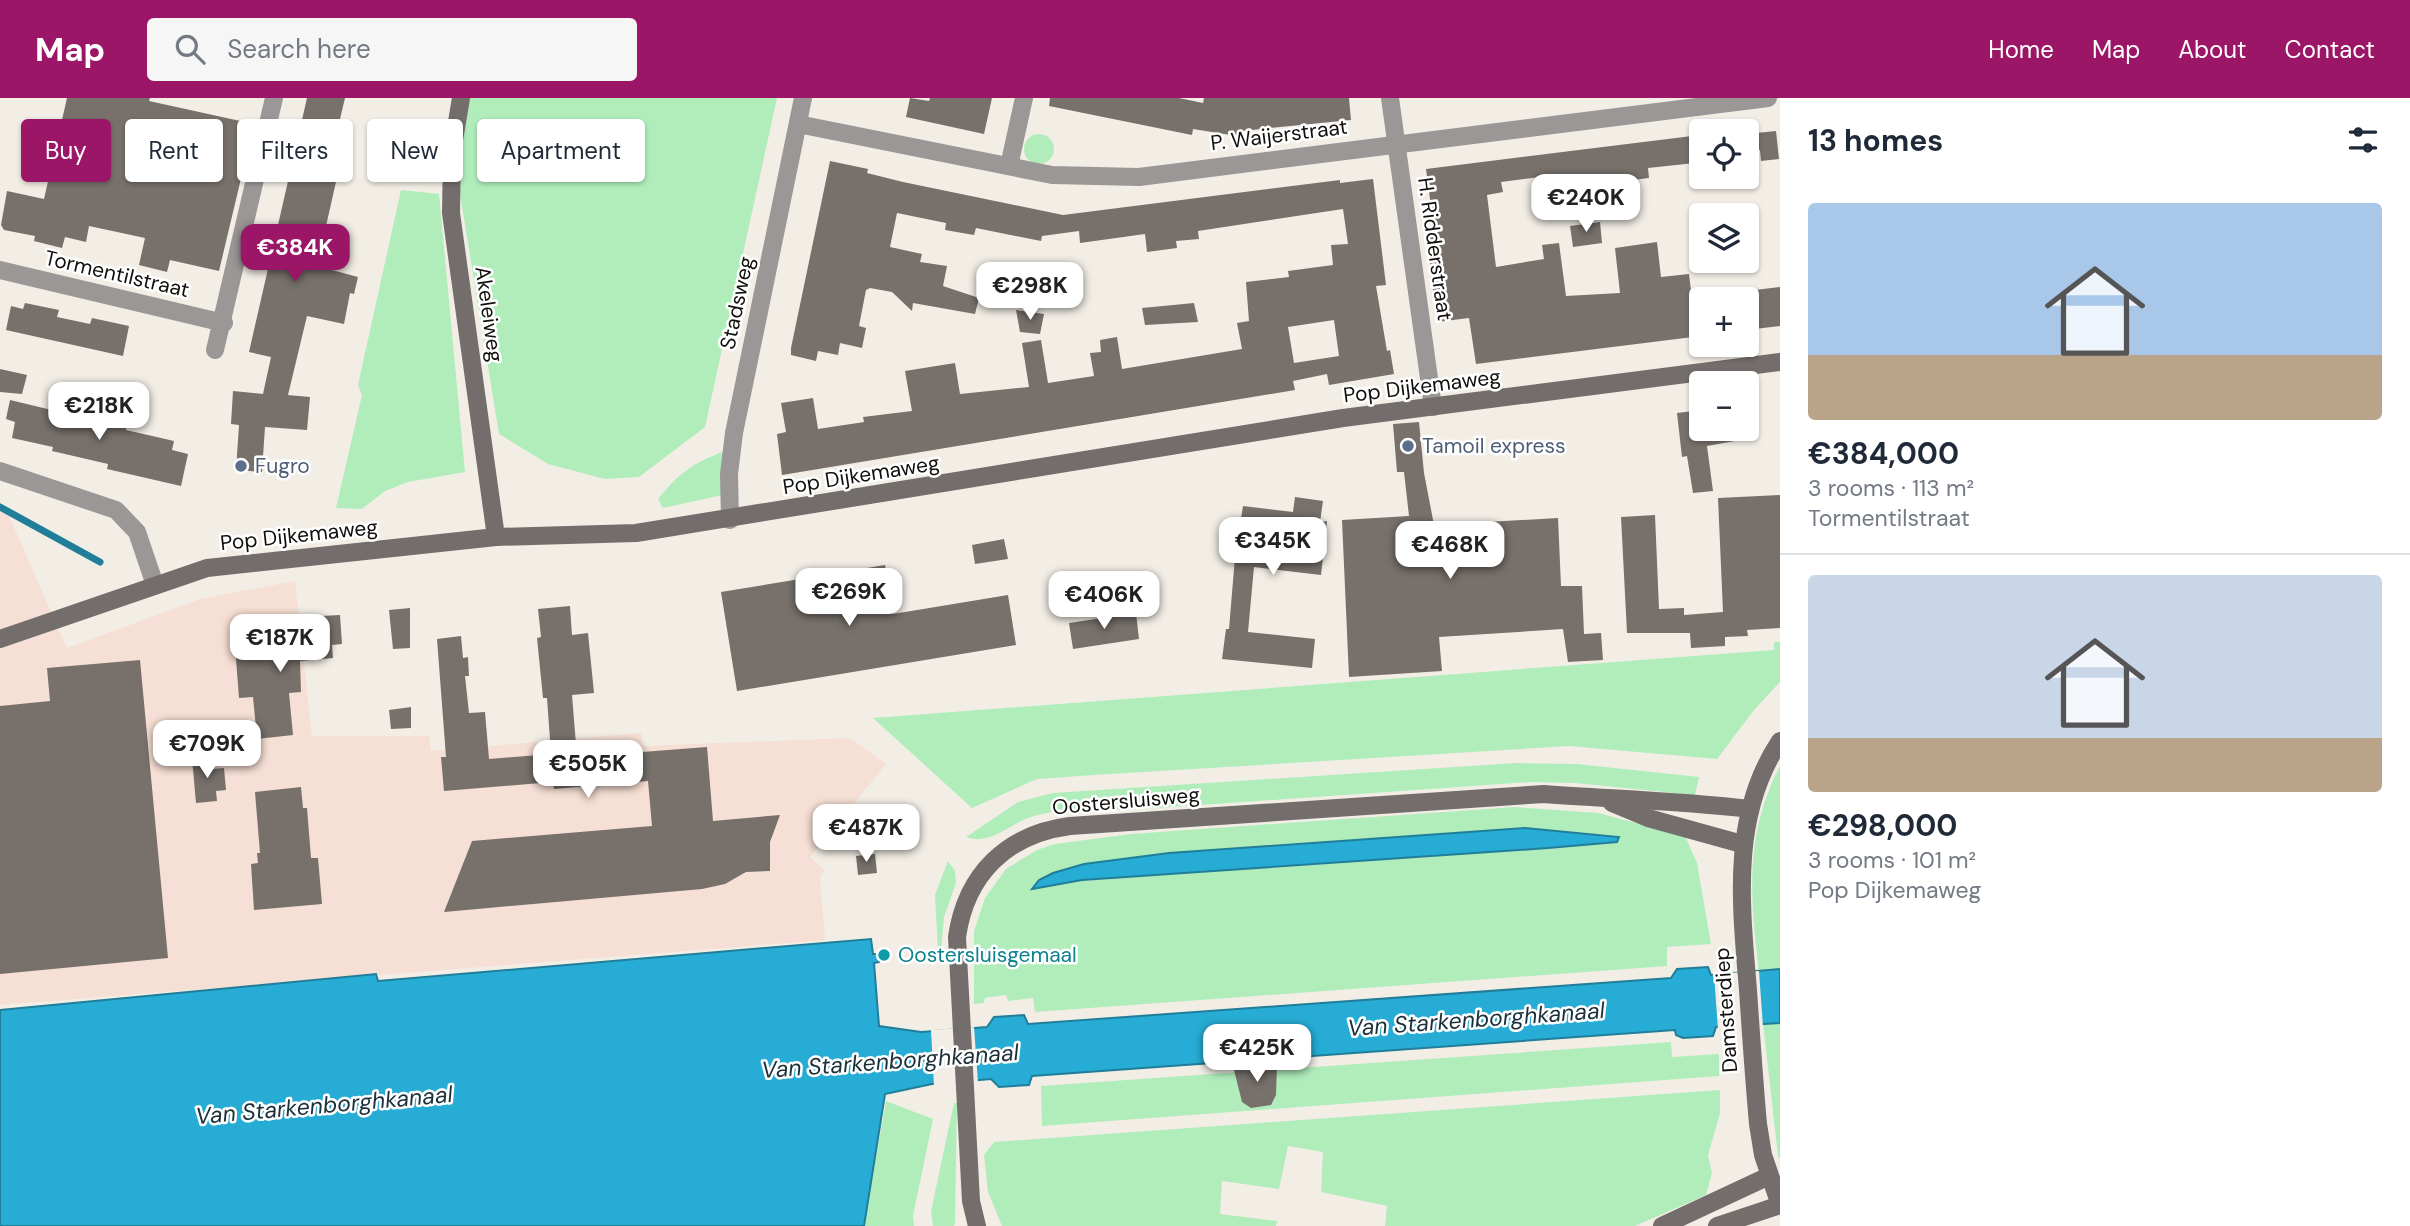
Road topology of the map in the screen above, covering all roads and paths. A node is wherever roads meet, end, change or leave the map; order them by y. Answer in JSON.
{"nodes":[{"id":1,"x":274,"y":98,"type":"edge"},
{"id":2,"x":461,"y":98,"type":"edge"},
{"id":3,"x":803,"y":98,"type":"edge"},
{"id":4,"x":1024,"y":98,"type":"edge"},
{"id":5,"x":1390,"y":98,"type":"edge"},
{"id":6,"x":1768,"y":98,"type":"edge"},
{"id":7,"x":798,"y":124,"type":"junction"},
{"id":8,"x":1398,"y":144,"type":"junction"},
{"id":9,"x":1009,"y":166,"type":"junction"},
{"id":10,"x":0,"y":270,"type":"edge"},
{"id":11,"x":224,"y":323,"type":"junction"},
{"id":12,"x":215,"y":350,"type":"dead end"},
{"id":13,"x":1780,"y":362,"type":"edge"},
{"id":14,"x":1433,"y":407,"type":"junction"},
{"id":15,"x":0,"y":471,"type":"edge"},
{"id":16,"x":730,"y":520,"type":"junction"},
{"id":17,"x":496,"y":537,"type":"junction"},
{"id":18,"x":155,"y":585,"type":"junction"},
{"id":19,"x":0,"y":639,"type":"edge"},
{"id":20,"x":1780,"y":741,"type":"edge"},
{"id":21,"x":1605,"y":800,"type":"junction"},
{"id":22,"x":1750,"y":809,"type":"junction"},
{"id":23,"x":1742,"y":845,"type":"junction"},
{"id":24,"x":1769,"y":1176,"type":"junction"},
{"id":25,"x":1780,"y":1205,"type":"edge"},
{"id":26,"x":977,"y":1226,"type":"edge"},
{"id":27,"x":1662,"y":1226,"type":"edge"},
{"id":28,"x":1717,"y":1226,"type":"edge"}],
"edges":[{"from":1,"to":11,"type":"street"},
{"from":2,"to":17,"type":"street","name":"Akeleiweg"},
{"from":3,"to":7,"type":"street","name":"Stadsweg"},
{"from":4,"to":9,"type":"street"},
{"from":5,"to":8,"type":"street","name":"H. Ridderstraat"},
{"from":6,"to":8,"type":"street","name":"P. Waijerstraat"},
{"from":7,"to":9,"type":"street","name":"P. Waijerstraat"},
{"from":7,"to":16,"type":"street","name":"Stadsweg"},
{"from":8,"to":9,"type":"street","name":"P. Waijerstraat"},
{"from":8,"to":14,"type":"street","name":"H. Ridderstraat"},
{"from":10,"to":11,"type":"street","name":"Tormentilstraat"},
{"from":11,"to":12,"type":"street"},
{"from":13,"to":14,"type":"street","name":"Pop Dijkemaweg"},
{"from":14,"to":16,"type":"street","name":"Pop Dijkemaweg"},
{"from":15,"to":18,"type":"street"},
{"from":16,"to":17,"type":"street","name":"Pop Dijkemaweg"},
{"from":17,"to":18,"type":"street","name":"Pop Dijkemaweg"},
{"from":18,"to":19,"type":"street","name":"Pop Dijkemaweg"},
{"from":20,"to":22,"type":"street","name":"Damsterdiep"},
{"from":21,"to":22,"type":"street","name":"Oostersluisweg"},
{"from":21,"to":23,"type":"street","name":"Oostersluisweg"},
{"from":21,"to":26,"type":"street","name":"Oostersluisweg"},
{"from":22,"to":23,"type":"street","name":"Damsterdiep"},
{"from":23,"to":24,"type":"street","name":"Damsterdiep"},
{"from":24,"to":25,"type":"street","name":"Damsterdiep"},
{"from":24,"to":27,"type":"street"},
{"from":25,"to":28,"type":"street"}]}
